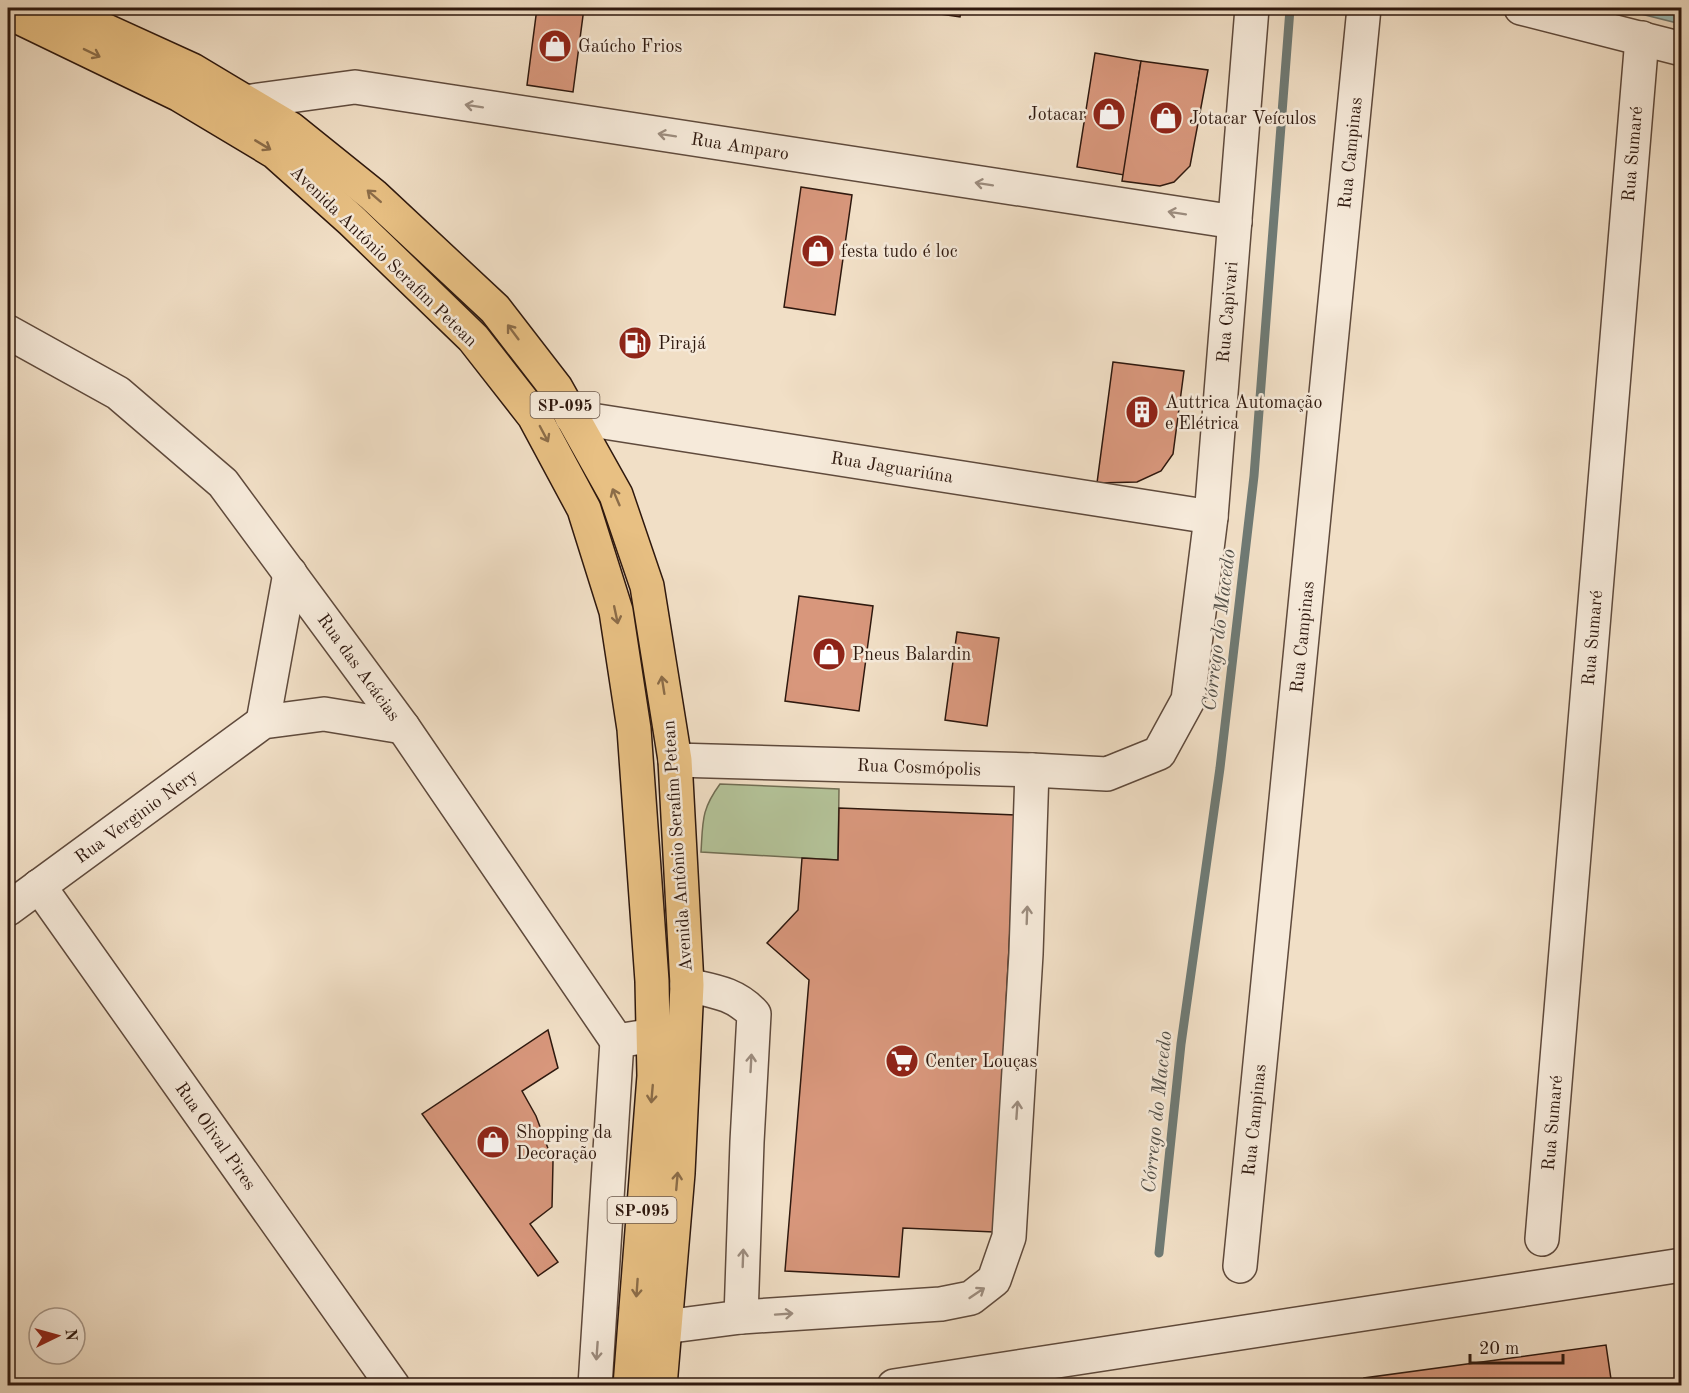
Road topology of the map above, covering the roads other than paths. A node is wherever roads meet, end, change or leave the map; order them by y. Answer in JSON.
{"nodes":[{"id":1,"x":1252,"y":8,"type":"edge"},
{"id":2,"x":1364,"y":8,"type":"edge"},
{"id":3,"x":1521,"y":8,"type":"edge"},
{"id":4,"x":8,"y":12,"type":"edge"},
{"id":5,"x":48,"y":17,"type":"edge"},
{"id":6,"x":1642,"y":38,"type":"junction"},
{"id":7,"x":1682,"y":49,"type":"edge"},
{"id":8,"x":245,"y":102,"type":"junction"},
{"id":9,"x":1235,"y":222,"type":"junction"},
{"id":10,"x":8,"y":332,"type":"edge"},
{"id":11,"x":572,"y":417,"type":"junction"},
{"id":12,"x":1211,"y":517,"type":"junction"},
{"id":13,"x":290,"y":573,"type":"junction"},
{"id":14,"x":263,"y":722,"type":"junction"},
{"id":15,"x":403,"y":727,"type":"junction"},
{"id":16,"x":1159,"y":753,"type":"joint"},
{"id":17,"x":675,"y":760,"type":"junction"},
{"id":18,"x":1032,"y":770,"type":"junction"},
{"id":19,"x":39,"y":886,"type":"junction"},
{"id":20,"x":8,"y":909,"type":"edge"},
{"id":21,"x":687,"y":985,"type":"junction"},
{"id":22,"x":654,"y":1035,"type":"junction"},
{"id":23,"x":617,"y":1041,"type":"junction"},
{"id":24,"x":1542,"y":1239,"type":"dead end"},
{"id":25,"x":1682,"y":1265,"type":"edge"},
{"id":26,"x":1240,"y":1266,"type":"dead end"},
{"id":27,"x":741,"y":1317,"type":"junction"},
{"id":28,"x":664,"y":1327,"type":"junction"},
{"id":29,"x":393,"y":1386,"type":"edge"},
{"id":30,"x":595,"y":1386,"type":"edge"},
{"id":31,"x":630,"y":1386,"type":"edge"},
{"id":32,"x":660,"y":1386,"type":"edge"},
{"id":33,"x":894,"y":1386,"type":"edge"}],
"edges":[{"from":1,"to":9,"type":"street","name":"Rua Capivari"},
{"from":2,"to":26,"type":"street","name":"Rua Campinas"},
{"from":3,"to":6,"type":"street"},
{"from":4,"to":5,"type":"main road","number":"SP-095"},
{"from":5,"to":8,"type":"main road","name":"Avenida Antônio Serafim Petean","number":"SP-095"},
{"from":5,"to":22,"type":"main road","name":"Avenida Antônio Serafim Petean","number":"SP-095","one_way":true},
{"from":6,"to":7,"type":"street"},
{"from":6,"to":24,"type":"street","name":"Rua Sumaré"},
{"from":9,"to":8,"type":"street","name":"Rua Amparo","one_way":true},
{"from":11,"to":8,"type":"main road","name":"Avenida Antônio Serafim Petean","number":"SP-095","one_way":true},
{"from":9,"to":12,"type":"street","name":"Rua Capivari"},
{"from":10,"to":13,"type":"street","name":"Rua das Acácias"},
{"from":11,"to":12,"type":"street","name":"Rua Jaguariúna"},
{"from":17,"to":11,"type":"main road","name":"Avenida Antônio Serafim Petean","number":"SP-095","one_way":true},
{"from":12,"to":16,"type":"street","name":"Rua Capivari"},
{"from":13,"to":14,"type":"street"},
{"from":13,"to":15,"type":"street","name":"Rua das Acácias"},
{"from":14,"to":15,"type":"street","name":"Rua Verginio Nery"},
{"from":14,"to":19,"type":"street","name":"Rua Verginio Nery"},
{"from":15,"to":23,"type":"street","name":"Rua das Acácias"},
{"from":16,"to":18,"type":"street","name":"Rua Cosmópolis"},
{"from":17,"to":18,"type":"street","name":"Rua Cosmópolis"},
{"from":17,"to":21,"type":"main road","name":"Avenida Antônio Serafim Petean","number":"SP-095"},
{"from":27,"to":18,"type":"street","one_way":true},
{"from":19,"to":20,"type":"street","name":"Rua Verginio Nery"},
{"from":19,"to":29,"type":"street","name":"Rua Olival Pires"},
{"from":27,"to":21,"type":"street","one_way":true},
{"from":28,"to":21,"type":"main road","name":"Avenida Antônio Serafim Petean","number":"SP-095","one_way":true},
{"from":22,"to":23,"type":"street"},
{"from":22,"to":31,"type":"main road","name":"Avenida Antônio Serafim Petean","number":"SP-095","one_way":true},
{"from":23,"to":30,"type":"street","one_way":true},
{"from":25,"to":33,"type":"street"},
{"from":27,"to":28,"type":"street"},
{"from":28,"to":32,"type":"main road","name":"Avenida Antônio Serafim Petean","number":"SP-095"}]}
